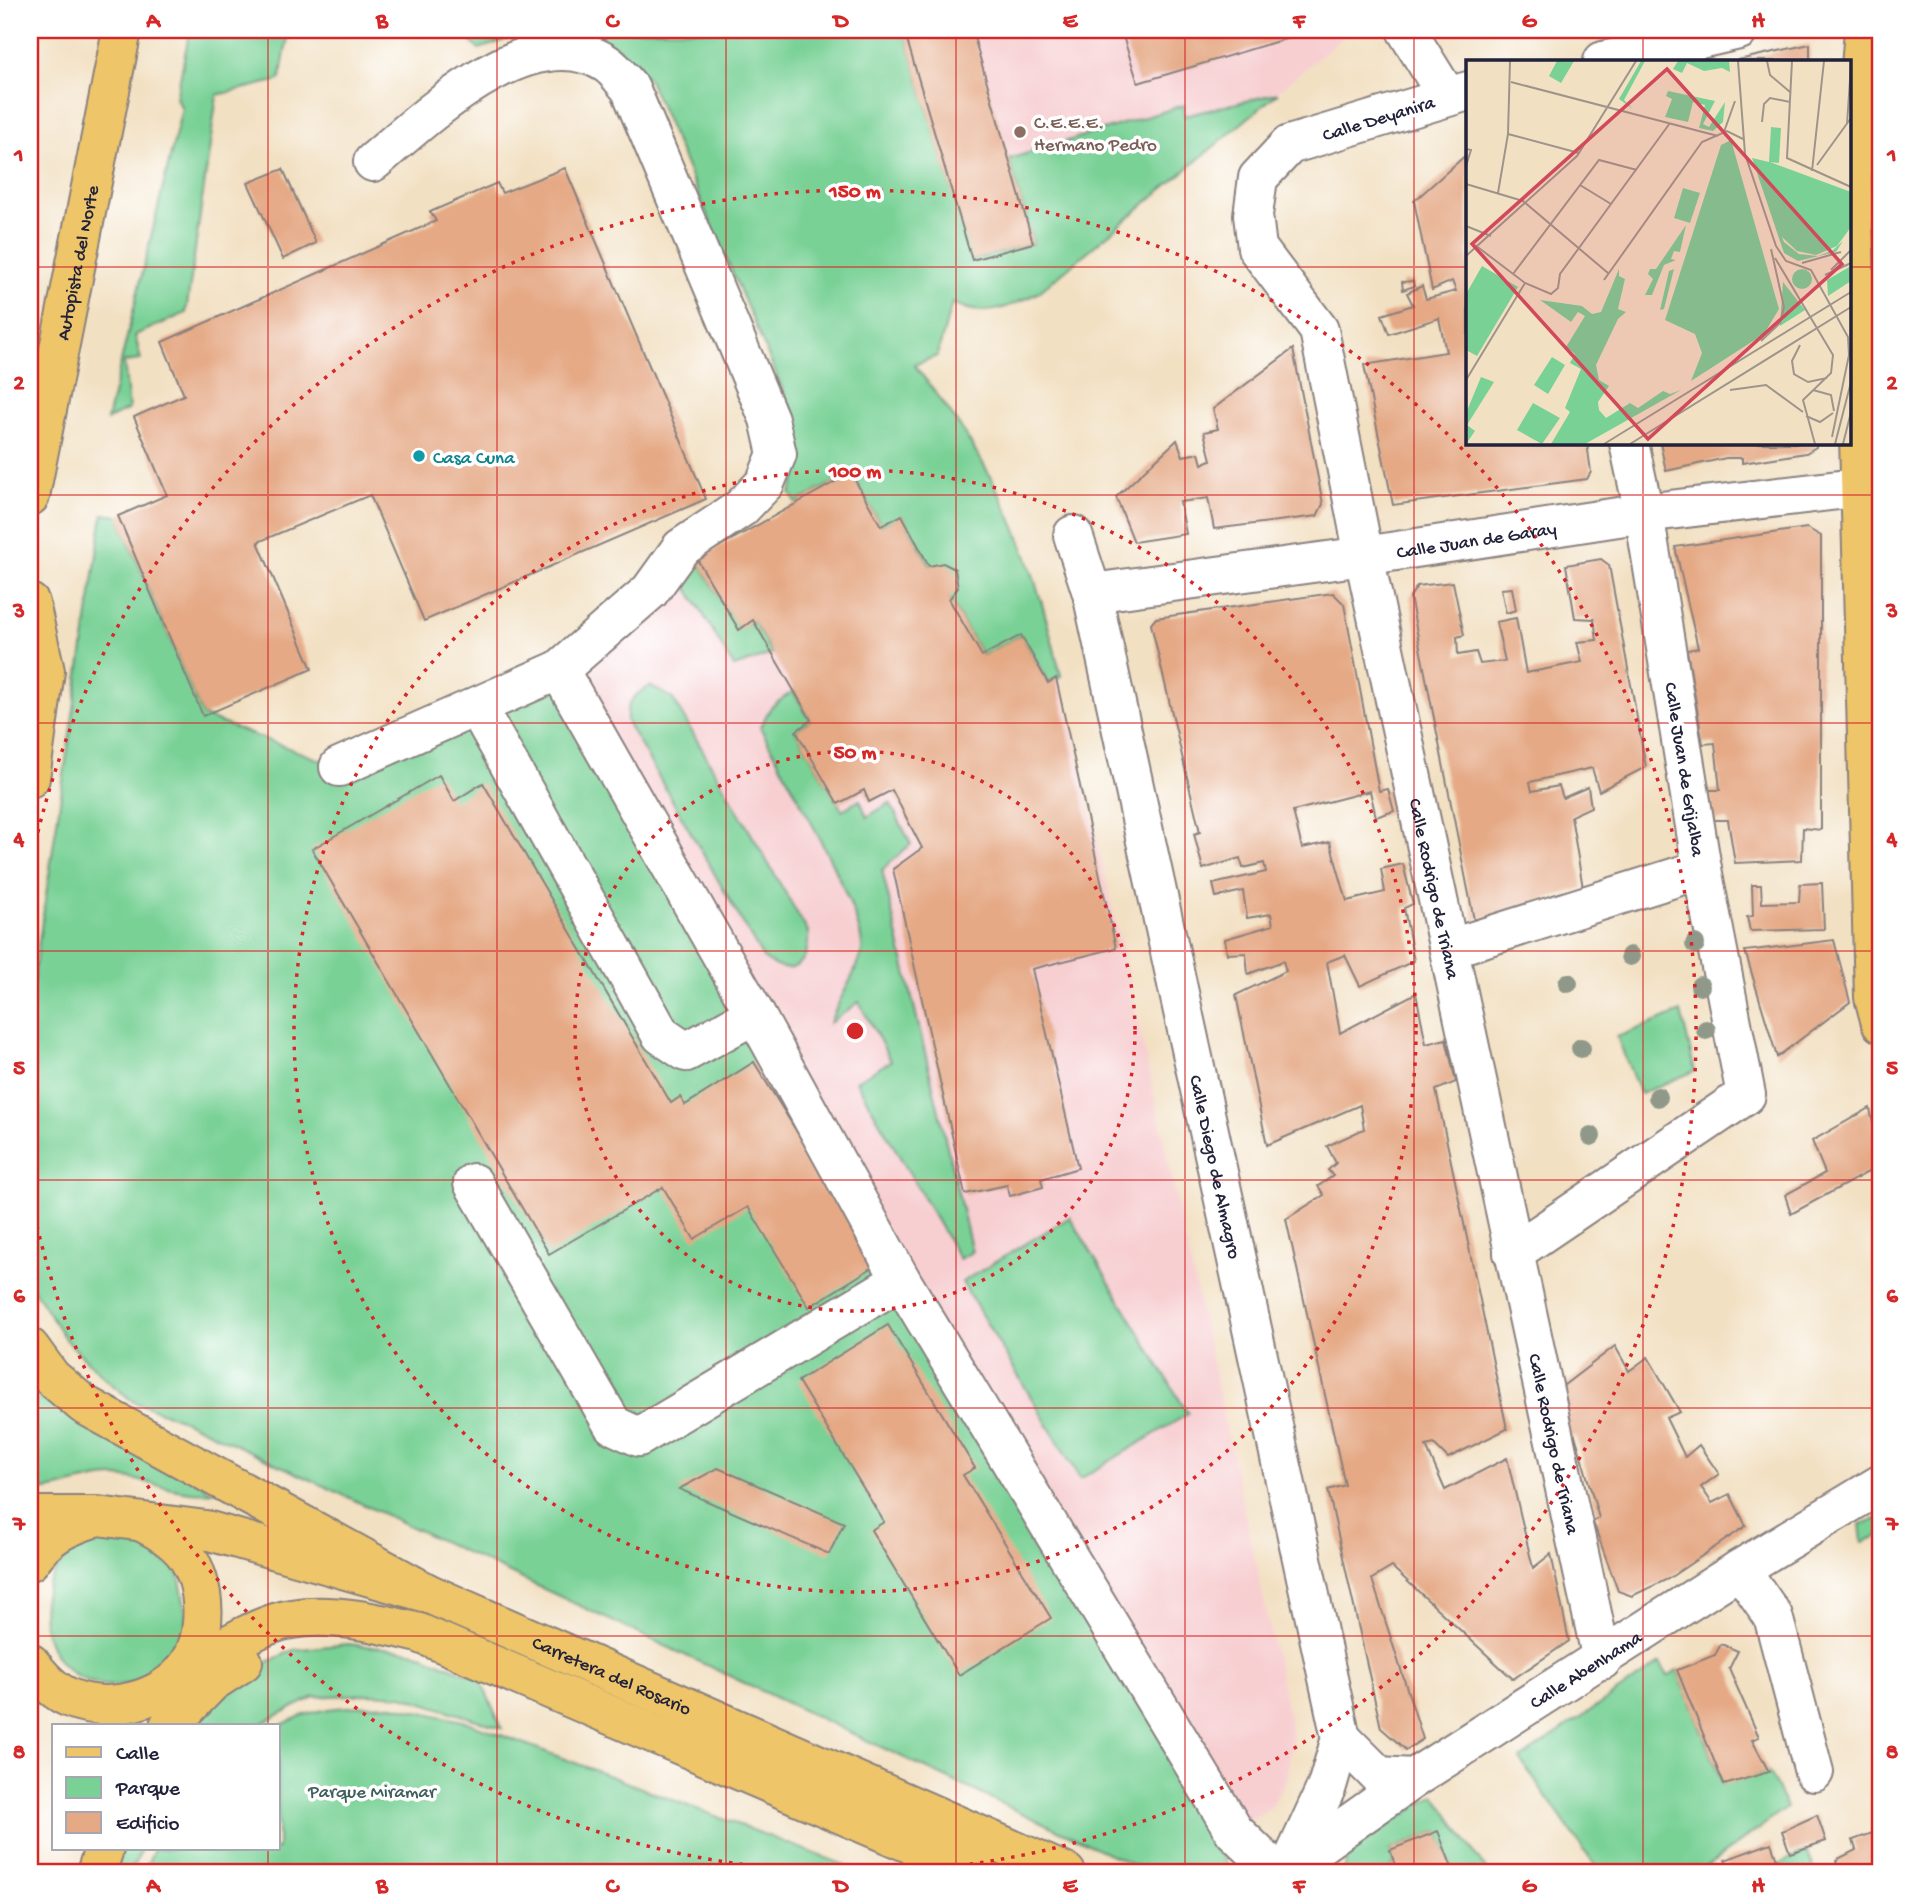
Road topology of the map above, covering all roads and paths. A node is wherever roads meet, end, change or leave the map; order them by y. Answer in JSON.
{"nodes":[{"id":1,"x":122,"y":30,"type":"edge"},
{"id":2,"x":1406,"y":30,"type":"edge"},
{"id":3,"x":1739,"y":30,"type":"edge"},
{"id":4,"x":1864,"y":30,"type":"edge"},
{"id":5,"x":1607,"y":60,"type":"edge"},
{"id":6,"x":1457,"y":94,"type":"edge"},
{"id":7,"x":1867,"y":141,"type":"edge"},
{"id":8,"x":1289,"y":145,"type":"joint"},
{"id":9,"x":373,"y":162,"type":"dead end"},
{"id":10,"x":1629,"y":444,"type":"edge"},
{"id":11,"x":1871,"y":486,"type":"edge"},
{"id":12,"x":30,"y":496,"type":"edge"},
{"id":13,"x":1644,"y":513,"type":"junction"},
{"id":14,"x":1073,"y":535,"type":"dead end"},
{"id":15,"x":1364,"y":556,"type":"junction"},
{"id":16,"x":1092,"y":593,"type":"junction"},
{"id":17,"x":30,"y":603,"type":"edge"},
{"id":18,"x":559,"y":670,"type":"junction"},
{"id":19,"x":477,"y":707,"type":"junction"},
{"id":20,"x":339,"y":767,"type":"dead end"},
{"id":21,"x":30,"y":778,"type":"edge"},
{"id":22,"x":1702,"y":869,"type":"junction"},
{"id":23,"x":1451,"y":948,"type":"junction"},
{"id":24,"x":755,"y":1014,"type":"junction"},
{"id":25,"x":1881,"y":1023,"type":"edge"},
{"id":26,"x":473,"y":1183,"type":"dead end"},
{"id":27,"x":1513,"y":1253,"type":"junction"},
{"id":28,"x":901,"y":1280,"type":"junction"},
{"id":29,"x":30,"y":1348,"type":"edge"},
{"id":30,"x":1881,"y":1484,"type":"edge"},
{"id":31,"x":30,"y":1516,"type":"edge"},
{"id":32,"x":98,"y":1516,"type":"junction"},
{"id":33,"x":142,"y":1522,"type":"junction"},
{"id":34,"x":30,"y":1561,"type":"edge"},
{"id":35,"x":1740,"y":1569,"type":"junction"},
{"id":36,"x":427,"y":1593,"type":"junction"},
{"id":37,"x":333,"y":1619,"type":"junction"},
{"id":38,"x":1602,"y":1660,"type":"junction"},
{"id":39,"x":30,"y":1665,"type":"edge"},
{"id":40,"x":171,"y":1696,"type":"edge"},
{"id":41,"x":146,"y":1724,"type":"edge"},
{"id":42,"x":1341,"y":1738,"type":"junction"},
{"id":43,"x":1814,"y":1772,"type":"dead end"},
{"id":44,"x":1414,"y":1778,"type":"junction"},
{"id":45,"x":82,"y":1850,"type":"edge"},
{"id":46,"x":104,"y":1850,"type":"edge"},
{"id":47,"x":1286,"y":1870,"type":"edge"},
{"id":48,"x":75,"y":1873,"type":"edge"},
{"id":49,"x":96,"y":1873,"type":"edge"},
{"id":50,"x":979,"y":1873,"type":"edge"},
{"id":51,"x":1066,"y":1873,"type":"edge"}],
"edges":[{"from":1,"to":12,"type":"main road","name":"Autopista del Norte"},
{"from":2,"to":6,"type":"street"},
{"from":3,"to":5,"type":"street"},
{"from":4,"to":7,"type":"main road"},
{"from":6,"to":8,"type":"street","name":"Calle Deyanira"},
{"from":7,"to":11,"type":"main road"},
{"from":8,"to":15,"type":"street","name":"Calle Rodrigo de Triana"},
{"from":9,"to":18,"type":"street"},
{"from":10,"to":13,"type":"street","name":"Calle Juan de Grijalba"},
{"from":11,"to":13,"type":"street","name":"Calle Juan de Garay"},
{"from":11,"to":25,"type":"main road"},
{"from":13,"to":15,"type":"street","name":"Calle Juan de Garay"},
{"from":13,"to":22,"type":"street","name":"Calle Juan de Grijalba"},
{"from":14,"to":16,"type":"street","name":"Calle Diego de Almagro"},
{"from":15,"to":16,"type":"street","name":"Calle Juan de Garay"},
{"from":15,"to":23,"type":"street","name":"Calle Rodrigo de Triana"},
{"from":16,"to":42,"type":"street","name":"Calle Diego de Almagro"},
{"from":17,"to":21,"type":"main road"},
{"from":18,"to":19,"type":"street"},
{"from":18,"to":24,"type":"street"},
{"from":19,"to":20,"type":"street"},
{"from":19,"to":24,"type":"street"},
{"from":22,"to":23,"type":"street"},
{"from":22,"to":27,"type":"street","name":"Calle Juan de Grijalba"},
{"from":23,"to":27,"type":"street","name":"Calle Rodrigo de Triana"},
{"from":24,"to":28,"type":"street"},
{"from":26,"to":28,"type":"street"},
{"from":27,"to":38,"type":"street","name":"Calle Rodrigo de Triana"},
{"from":28,"to":47,"type":"street"},
{"from":29,"to":36,"type":"main road"},
{"from":30,"to":35,"type":"street","name":"Calle Abenhama"},
{"from":31,"to":32,"type":"main road","name":"Carretera del Rosario"},
{"from":32,"to":33,"type":"main road","name":"Carretera del Rosario"},
{"from":32,"to":34,"type":"main road"},
{"from":33,"to":36,"type":"main road","name":"Carretera del Rosario"},
{"from":33,"to":40,"type":"main road"},
{"from":35,"to":38,"type":"street","name":"Calle Abenhama"},
{"from":35,"to":43,"type":"street"},
{"from":36,"to":51,"type":"main road","name":"Carretera del Rosario"},
{"from":37,"to":40,"type":"main road"},
{"from":37,"to":40,"type":"main road","name":"Carretera del Rosario"},
{"from":37,"to":50,"type":"main road","name":"Carretera del Rosario"},
{"from":38,"to":44,"type":"street","name":"Calle Abenhama"},
{"from":39,"to":40,"type":"main road","name":"Carretera del Rosario"},
{"from":40,"to":41,"type":"main road"},
{"from":42,"to":44,"type":"street"},
{"from":42,"to":47,"type":"street","name":"Calle Diego de Almagro"},
{"from":44,"to":47,"type":"street","name":"Calle Abenhama"},
{"from":45,"to":48,"type":"main road"},
{"from":46,"to":49,"type":"main road"}]}
